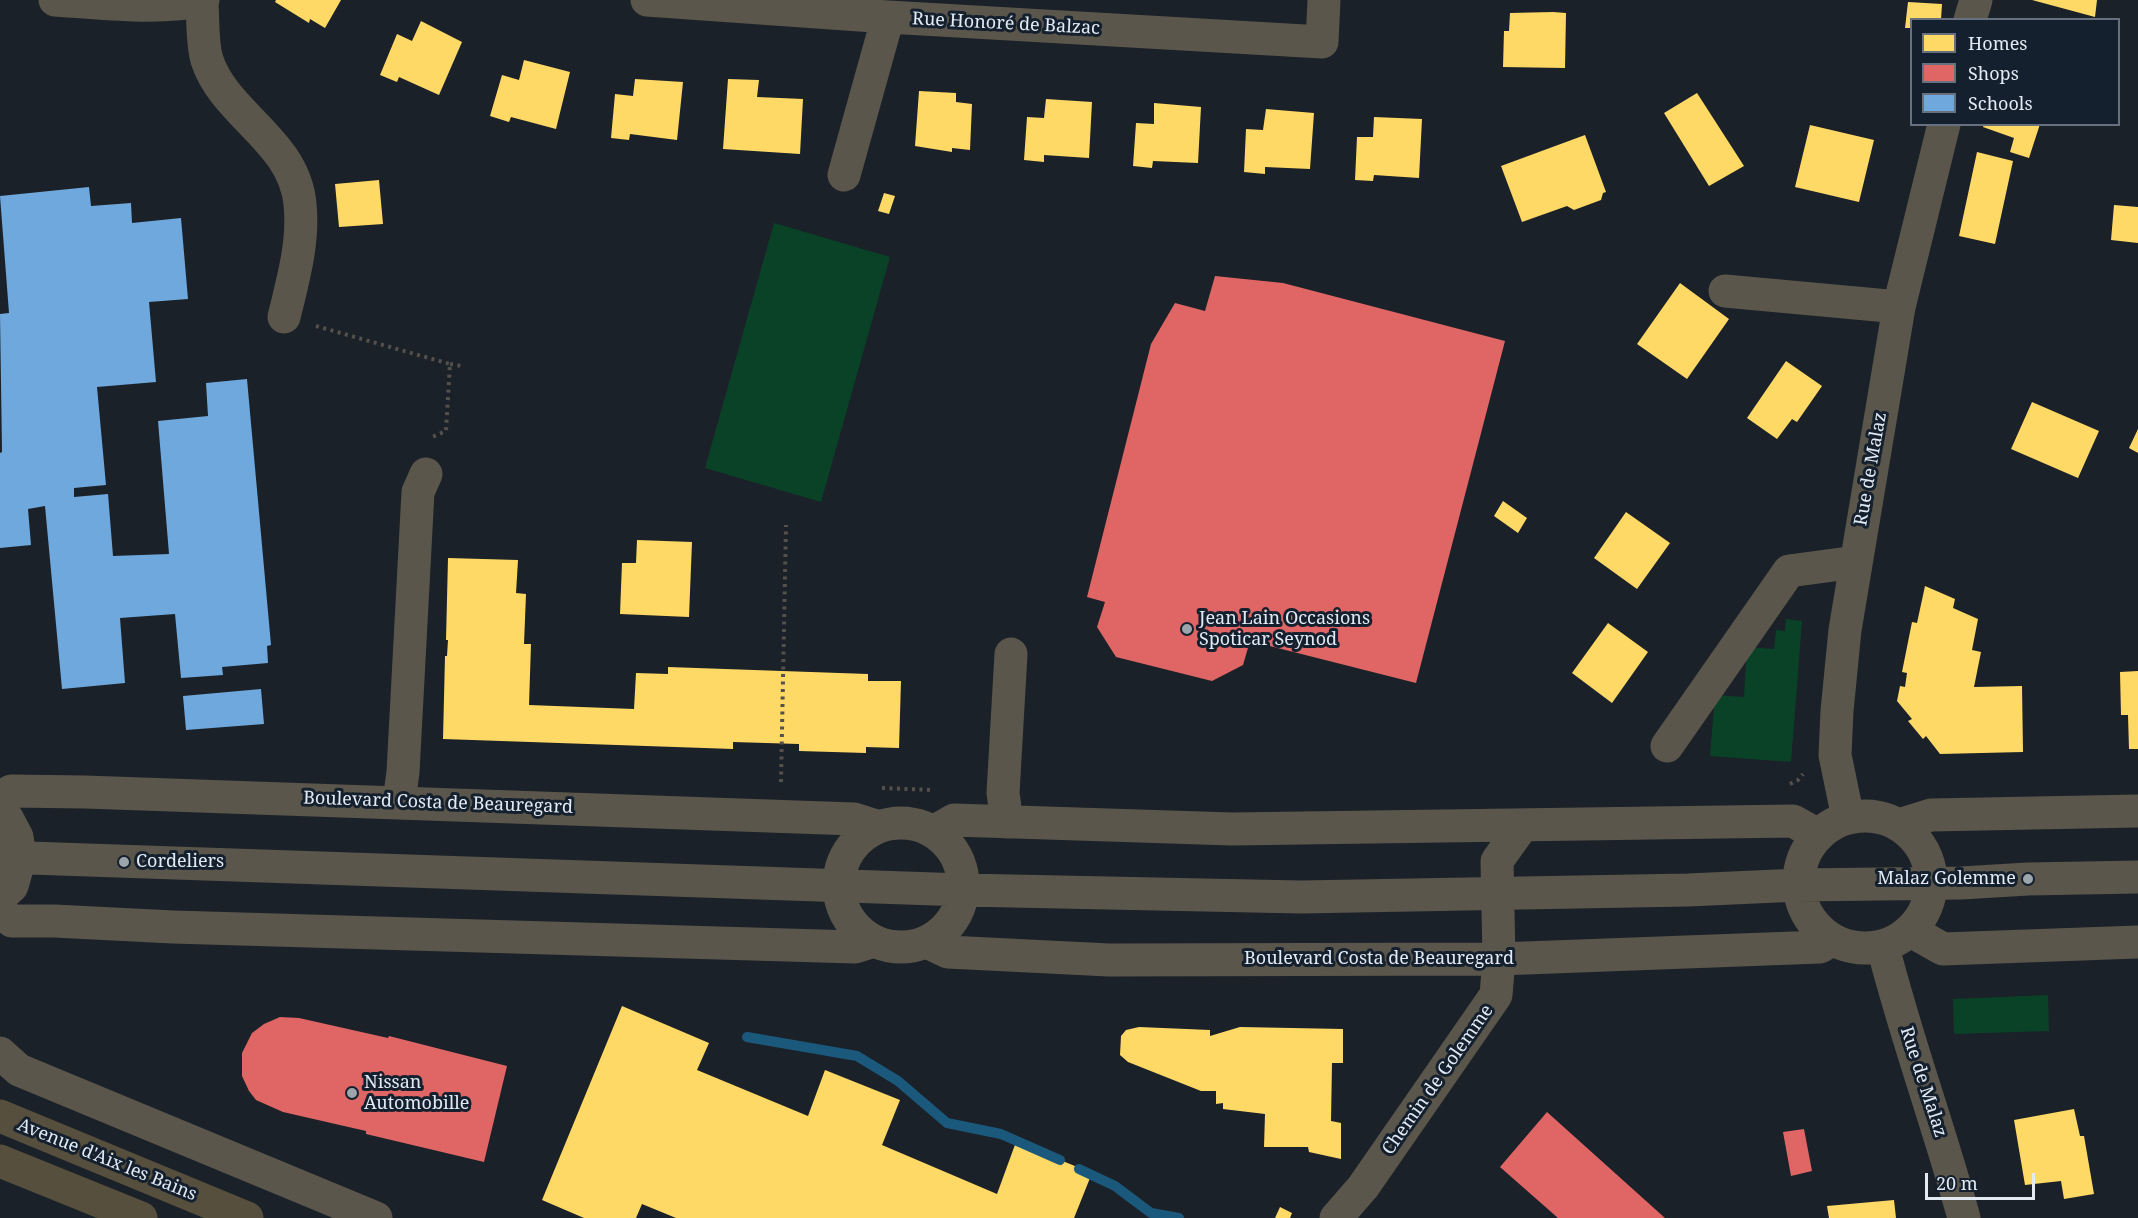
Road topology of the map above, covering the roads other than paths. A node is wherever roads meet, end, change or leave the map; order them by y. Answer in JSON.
{"nodes":[{"id":1,"x":55,"y":0,"type":"edge"},
{"id":2,"x":203,"y":0,"type":"edge"},
{"id":3,"x":647,"y":0,"type":"edge"},
{"id":4,"x":1324,"y":0,"type":"edge"},
{"id":5,"x":1976,"y":0,"type":"edge"},
{"id":6,"x":888,"y":17,"type":"junction"},
{"id":7,"x":1971,"y":18,"type":"edge"},
{"id":8,"x":1944,"y":126,"type":"edge"},
{"id":9,"x":844,"y":175,"type":"dead end"},
{"id":10,"x":1725,"y":291,"type":"dead end"},
{"id":11,"x":1899,"y":307,"type":"junction"},
{"id":12,"x":284,"y":317,"type":"dead end"},
{"id":13,"x":426,"y":474,"type":"dead end"},
{"id":14,"x":1856,"y":562,"type":"junction"},
{"id":15,"x":1011,"y":654,"type":"dead end"},
{"id":16,"x":1667,"y":746,"type":"dead end"},
{"id":17,"x":0,"y":798,"type":"edge"},
{"id":18,"x":399,"y":802,"type":"junction"},
{"id":19,"x":0,"y":811,"type":"edge"},
{"id":20,"x":2138,"y":811,"type":"edge"},
{"id":21,"x":1848,"y":818,"type":"junction"},
{"id":22,"x":1007,"y":822,"type":"junction"},
{"id":23,"x":1899,"y":825,"type":"junction"},
{"id":24,"x":876,"y":826,"type":"junction"},
{"id":25,"x":1522,"y":826,"type":"junction"},
{"id":26,"x":935,"y":831,"type":"junction"},
{"id":27,"x":1818,"y":836,"type":"junction"},
{"id":28,"x":10,"y":858,"type":"edge"},
{"id":29,"x":2138,"y":878,"type":"edge"},
{"id":30,"x":1932,"y":883,"type":"junction"},
{"id":31,"x":838,"y":885,"type":"junction"},
{"id":32,"x":1799,"y":885,"type":"junction"},
{"id":33,"x":964,"y":890,"type":"junction"},
{"id":34,"x":1498,"y":892,"type":"junction"},
{"id":35,"x":0,"y":897,"type":"edge"},
{"id":36,"x":0,"y":912,"type":"edge"},
{"id":37,"x":1897,"y":939,"type":"junction"},
{"id":38,"x":1832,"y":940,"type":"junction"},
{"id":39,"x":874,"y":941,"type":"junction"},
{"id":40,"x":927,"y":942,"type":"junction"},
{"id":41,"x":2138,"y":942,"type":"edge"},
{"id":42,"x":1499,"y":959,"type":"junction"},
{"id":43,"x":0,"y":1053,"type":"edge"},
{"id":44,"x":0,"y":1116,"type":"edge"},
{"id":45,"x":0,"y":1161,"type":"edge"},
{"id":46,"x":141,"y":1218,"type":"edge"},
{"id":47,"x":247,"y":1218,"type":"edge"},
{"id":48,"x":376,"y":1218,"type":"edge"},
{"id":49,"x":1336,"y":1218,"type":"edge"},
{"id":50,"x":1964,"y":1218,"type":"edge"}],
"edges":[{"from":1,"to":2,"type":"street"},
{"from":2,"to":12,"type":"street"},
{"from":3,"to":6,"type":"street","name":"Rue Honoré de Balzac"},
{"from":4,"to":6,"type":"street","name":"Rue Honoré de Balzac"},
{"from":5,"to":7,"type":"street"},
{"from":6,"to":9,"type":"street"},
{"from":8,"to":11,"type":"street","name":"Rue de Malaz"},
{"from":10,"to":11,"type":"street"},
{"from":11,"to":14,"type":"street","name":"Rue de Malaz"},
{"from":13,"to":18,"type":"street"},
{"from":14,"to":16,"type":"street"},
{"from":14,"to":21,"type":"street","name":"Rue de Malaz"},
{"from":15,"to":22,"type":"street"},
{"from":17,"to":18,"type":"street","name":"Boulevard Costa de Beauregard"},
{"from":18,"to":24,"type":"street","name":"Boulevard Costa de Beauregard"},
{"from":19,"to":28,"type":"street"},
{"from":20,"to":23,"type":"street"},
{"from":21,"to":23,"type":"street"},
{"from":21,"to":27,"type":"street"},
{"from":22,"to":25,"type":"street"},
{"from":22,"to":26,"type":"street"},
{"from":23,"to":30,"type":"street"},
{"from":24,"to":26,"type":"street","name":"Boulevard Costa de Beauregard"},
{"from":24,"to":31,"type":"street","name":"Boulevard Costa de Beauregard"},
{"from":25,"to":27,"type":"street"},
{"from":25,"to":34,"type":"street","name":"Chemin de Golemme"},
{"from":26,"to":33,"type":"street","name":"Boulevard Costa de Beauregard"},
{"from":27,"to":32,"type":"street"},
{"from":28,"to":31,"type":"street"},
{"from":28,"to":35,"type":"street"},
{"from":29,"to":30,"type":"street"},
{"from":30,"to":32,"type":"street"},
{"from":30,"to":37,"type":"street"},
{"from":31,"to":33,"type":"street"},
{"from":31,"to":39,"type":"street","name":"Boulevard Costa de Beauregard"},
{"from":32,"to":34,"type":"street"},
{"from":32,"to":38,"type":"street"},
{"from":33,"to":34,"type":"street"},
{"from":33,"to":40,"type":"street","name":"Boulevard Costa de Beauregard"},
{"from":34,"to":42,"type":"street","name":"Chemin de Golemme"},
{"from":36,"to":39,"type":"street","name":"Boulevard Costa de Beauregard"},
{"from":37,"to":38,"type":"street"},
{"from":37,"to":41,"type":"street"},
{"from":37,"to":50,"type":"street","name":"Rue de Malaz"},
{"from":38,"to":42,"type":"street","name":"Boulevard Costa de Beauregard"},
{"from":39,"to":40,"type":"street","name":"Boulevard Costa de Beauregard"},
{"from":40,"to":42,"type":"street","name":"Boulevard Costa de Beauregard"},
{"from":42,"to":49,"type":"street","name":"Chemin de Golemme"},
{"from":43,"to":48,"type":"street"},
{"from":44,"to":47,"type":"main road","name":"Avenue d'Aix les Bains"},
{"from":45,"to":46,"type":"main road"}]}
